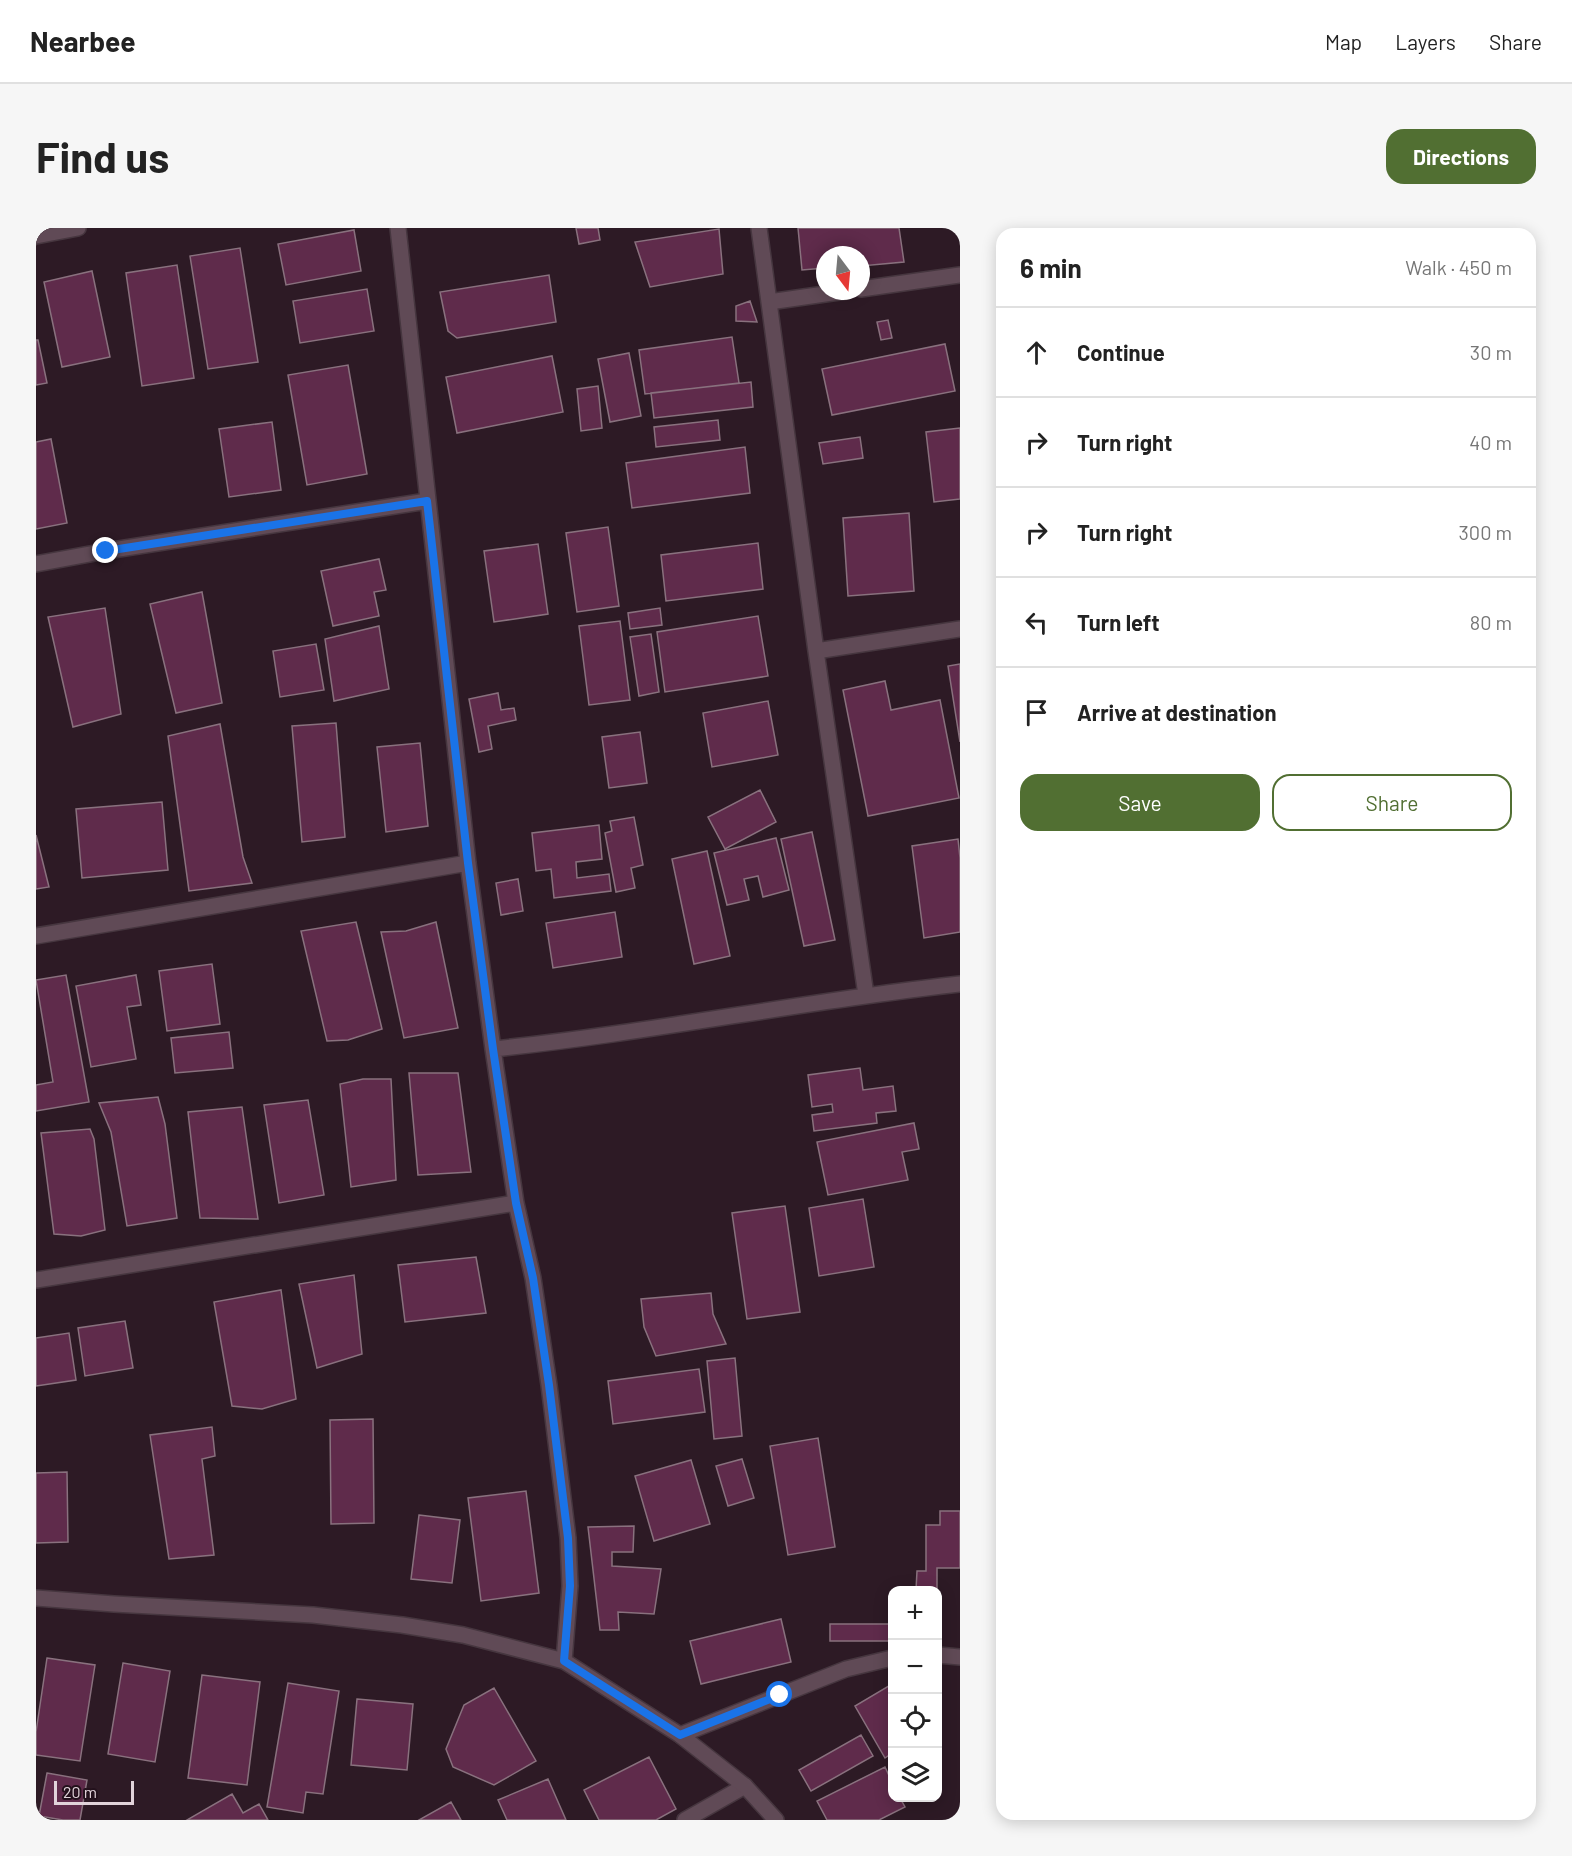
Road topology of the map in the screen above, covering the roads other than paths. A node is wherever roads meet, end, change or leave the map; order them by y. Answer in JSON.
{"nodes":[{"id":1,"x":78,"y":228,"type":"edge"},
{"id":2,"x":398,"y":228,"type":"edge"},
{"id":3,"x":759,"y":228,"type":"edge"},
{"id":4,"x":36,"y":236,"type":"edge"},
{"id":5,"x":960,"y":275,"type":"edge"},
{"id":6,"x":870,"y":288,"type":"edge"},
{"id":7,"x":816,"y":295,"type":"edge"},
{"id":8,"x":769,"y":302,"type":"junction"},
{"id":9,"x":427,"y":501,"type":"junction"},
{"id":10,"x":36,"y":564,"type":"edge"},
{"id":11,"x":960,"y":629,"type":"edge"},
{"id":12,"x":816,"y":651,"type":"junction"},
{"id":13,"x":468,"y":863,"type":"junction"},
{"id":14,"x":36,"y":936,"type":"edge"},
{"id":15,"x":960,"y":984,"type":"edge"},
{"id":16,"x":866,"y":995,"type":"junction"},
{"id":17,"x":493,"y":1049,"type":"junction"},
{"id":18,"x":516,"y":1203,"type":"junction"},
{"id":19,"x":36,"y":1280,"type":"edge"},
{"id":20,"x":36,"y":1598,"type":"edge"},
{"id":21,"x":942,"y":1655,"type":"edge"},
{"id":22,"x":960,"y":1657,"type":"edge"},
{"id":23,"x":888,"y":1660,"type":"edge"},
{"id":24,"x":564,"y":1661,"type":"junction"},
{"id":25,"x":680,"y":1735,"type":"junction"},
{"id":26,"x":745,"y":1786,"type":"junction"},
{"id":27,"x":685,"y":1820,"type":"edge"},
{"id":28,"x":776,"y":1820,"type":"edge"}],
"edges":[{"from":1,"to":4,"type":"street"},
{"from":2,"to":9,"type":"street"},
{"from":3,"to":8,"type":"street"},
{"from":5,"to":6,"type":"street"},
{"from":7,"to":8,"type":"street"},
{"from":8,"to":12,"type":"street"},
{"from":9,"to":10,"type":"street"},
{"from":9,"to":13,"type":"street"},
{"from":11,"to":12,"type":"street"},
{"from":12,"to":16,"type":"street"},
{"from":13,"to":14,"type":"street"},
{"from":13,"to":17,"type":"street"},
{"from":15,"to":16,"type":"street"},
{"from":16,"to":17,"type":"street"},
{"from":17,"to":18,"type":"street"},
{"from":18,"to":19,"type":"street"},
{"from":18,"to":24,"type":"street"},
{"from":20,"to":24,"type":"street"},
{"from":21,"to":22,"type":"street"},
{"from":23,"to":25,"type":"street"},
{"from":24,"to":25,"type":"street"},
{"from":25,"to":26,"type":"street"},
{"from":26,"to":27,"type":"street"},
{"from":26,"to":28,"type":"street"}]}
